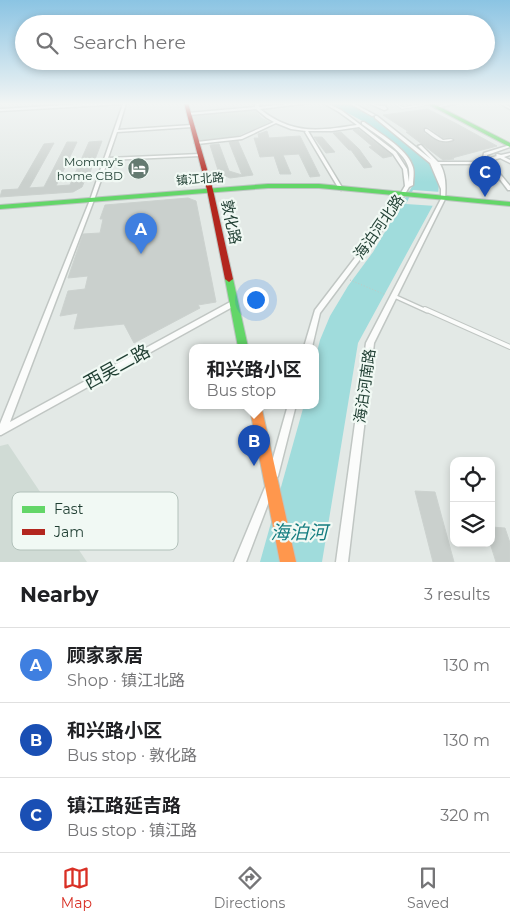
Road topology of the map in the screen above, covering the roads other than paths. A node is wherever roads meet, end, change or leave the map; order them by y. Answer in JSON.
{"nodes":[{"id":1,"x":142,"y":129,"type":"edge"},
{"id":2,"x":193,"y":129,"type":"edge"},
{"id":3,"x":260,"y":129,"type":"edge"},
{"id":4,"x":298,"y":129,"type":"edge"},
{"id":5,"x":331,"y":129,"type":"edge"},
{"id":6,"x":364,"y":129,"type":"edge"},
{"id":7,"x":371,"y":129,"type":"edge"},
{"id":8,"x":391,"y":129,"type":"edge"},
{"id":9,"x":477,"y":129,"type":"edge"},
{"id":10,"x":426,"y":130,"type":"dead end"},
{"id":11,"x":115,"y":131,"type":"joint"},
{"id":12,"x":307,"y":132,"type":"junction"},
{"id":13,"x":451,"y":140,"type":"dead end"},
{"id":14,"x":442,"y":141,"type":"junction"},
{"id":15,"x":196,"y":143,"type":"junction"},
{"id":16,"x":435,"y":144,"type":"dead end"},
{"id":17,"x":420,"y":146,"type":"dead end"},
{"id":18,"x":510,"y":146,"type":"edge"},
{"id":19,"x":494,"y":154,"type":"dead end"},
{"id":20,"x":510,"y":154,"type":"edge"},
{"id":21,"x":200,"y":155,"type":"junction"},
{"id":22,"x":500,"y":157,"type":"junction"},
{"id":23,"x":106,"y":159,"type":"junction"},
{"id":24,"x":488,"y":161,"type":"junction"},
{"id":25,"x":510,"y":162,"type":"edge"},
{"id":26,"x":438,"y":163,"type":"junction"},
{"id":27,"x":508,"y":183,"type":"edge"},
{"id":28,"x":407,"y":186,"type":"junction"},
{"id":29,"x":341,"y":189,"type":"junction"},
{"id":30,"x":510,"y":189,"type":"edge"},
{"id":31,"x":210,"y":190,"type":"junction"},
{"id":32,"x":401,"y":195,"type":"junction"},
{"id":33,"x":444,"y":195,"type":"junction"},
{"id":34,"x":92,"y":200,"type":"junction"},
{"id":35,"x":510,"y":204,"type":"edge"},
{"id":36,"x":0,"y":207,"type":"edge"},
{"id":37,"x":390,"y":296,"type":"junction"},
{"id":38,"x":234,"y":303,"type":"junction"},
{"id":39,"x":242,"y":344,"type":"edge"},
{"id":40,"x":309,"y":344,"type":"edge"},
{"id":41,"x":510,"y":347,"type":"edge"},
{"id":42,"x":256,"y":409,"type":"edge"},
{"id":43,"x":291,"y":409,"type":"edge"},
{"id":44,"x":1,"y":431,"type":"edge"},
{"id":45,"x":271,"y":482,"type":"junction"},
{"id":46,"x":240,"y":562,"type":"edge"},
{"id":47,"x":288,"y":562,"type":"edge"},
{"id":48,"x":342,"y":562,"type":"edge"}],
"edges":[{"from":1,"to":11,"type":"street"},
{"from":2,"to":15,"type":"street","name":"敦化路"},
{"from":3,"to":15,"type":"street"},
{"from":4,"to":12,"type":"street"},
{"from":5,"to":12,"type":"street"},
{"from":6,"to":28,"type":"street","name":"海泊河北路"},
{"from":7,"to":28,"type":"street"},
{"from":8,"to":33,"type":"street"},
{"from":9,"to":18,"type":"street"},
{"from":10,"to":14,"type":"street"},
{"from":11,"to":23,"type":"street"},
{"from":12,"to":29,"type":"street"},
{"from":13,"to":14,"type":"street"},
{"from":14,"to":16,"type":"street"},
{"from":15,"to":21,"type":"street","name":"敦化路"},
{"from":17,"to":26,"type":"street"},
{"from":18,"to":24,"type":"street"},
{"from":19,"to":22,"type":"street"},
{"from":20,"to":22,"type":"street"},
{"from":21,"to":23,"type":"street"},
{"from":21,"to":31,"type":"street","name":"敦化路"},
{"from":22,"to":24,"type":"street"},
{"from":22,"to":25,"type":"street"},
{"from":23,"to":34,"type":"street"},
{"from":24,"to":26,"type":"street"},
{"from":24,"to":27,"type":"street"},
{"from":26,"to":33,"type":"street"},
{"from":27,"to":30,"type":"street"},
{"from":28,"to":32,"type":"street","name":"海泊河北路"},
{"from":29,"to":31,"type":"street","name":"镇江北路"},
{"from":29,"to":32,"type":"street","name":"镇江北路"},
{"from":31,"to":34,"type":"street","name":"镇江北路"},
{"from":31,"to":38,"type":"street","name":"敦化路"},
{"from":32,"to":33,"type":"street","name":"镇江北路"},
{"from":32,"to":40,"type":"street","name":"海泊河北路"},
{"from":33,"to":35,"type":"street","name":"镇江北路"},
{"from":33,"to":37,"type":"street","name":"海泊河南路"},
{"from":34,"to":36,"type":"street","name":"镇江北路"},
{"from":34,"to":44,"type":"street"},
{"from":37,"to":41,"type":"lane"},
{"from":37,"to":48,"type":"street","name":"海泊河南路"},
{"from":38,"to":39,"type":"street","name":"敦化路"},
{"from":38,"to":44,"type":"street","name":"西吴二路"},
{"from":42,"to":45,"type":"street"},
{"from":43,"to":45,"type":"street"},
{"from":45,"to":46,"type":"street"},
{"from":45,"to":47,"type":"street"}]}
